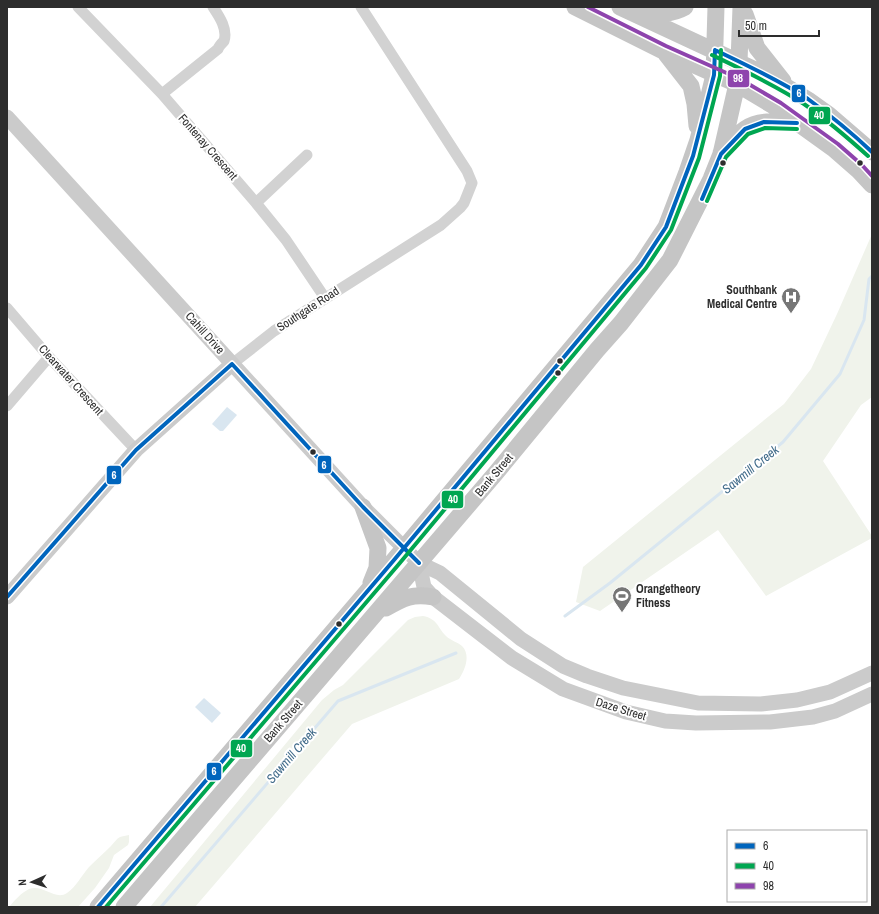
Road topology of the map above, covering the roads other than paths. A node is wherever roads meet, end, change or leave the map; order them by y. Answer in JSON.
{"nodes":[{"id":1,"x":78,"y":7,"type":"edge"},
{"id":2,"x":213,"y":7,"type":"edge"},
{"id":3,"x":361,"y":7,"type":"edge"},
{"id":4,"x":575,"y":7,"type":"edge"},
{"id":5,"x":685,"y":7,"type":"edge"},
{"id":6,"x":716,"y":7,"type":"edge"},
{"id":7,"x":742,"y":7,"type":"edge"},
{"id":8,"x":626,"y":10,"type":"edge"},
{"id":9,"x":715,"y":50,"type":"junction"},
{"id":10,"x":663,"y":51,"type":"junction"},
{"id":11,"x":739,"y":62,"type":"junction"},
{"id":12,"x":714,"y":75,"type":"junction"},
{"id":13,"x":737,"y":84,"type":"junction"},
{"id":14,"x":790,"y":88,"type":"junction"},
{"id":15,"x":162,"y":94,"type":"junction"},
{"id":16,"x":7,"y":117,"type":"edge"},
{"id":17,"x":797,"y":123,"type":"junction"},
{"id":18,"x":698,"y":140,"type":"junction"},
{"id":19,"x":872,"y":152,"type":"edge"},
{"id":20,"x":721,"y":154,"type":"junction"},
{"id":21,"x":307,"y":155,"type":"dead end"},
{"id":22,"x":872,"y":185,"type":"edge"},
{"id":23,"x":256,"y":203,"type":"junction"},
{"id":24,"x":666,"y":227,"type":"junction"},
{"id":25,"x":682,"y":239,"type":"junction"},
{"id":26,"x":325,"y":298,"type":"junction"},
{"id":27,"x":7,"y":308,"type":"edge"},
{"id":28,"x":583,"y":336,"type":"junction"},
{"id":29,"x":597,"y":350,"type":"junction"},
{"id":30,"x":49,"y":357,"type":"junction"},
{"id":31,"x":232,"y":364,"type":"junction"},
{"id":32,"x":7,"y":406,"type":"edge"},
{"id":33,"x":136,"y":450,"type":"junction"},
{"id":34,"x":480,"y":458,"type":"junction"},
{"id":35,"x":495,"y":474,"type":"junction"},
{"id":36,"x":362,"y":507,"type":"junction"},
{"id":37,"x":404,"y":548,"type":"junction"},
{"id":38,"x":419,"y":564,"type":"junction"},
{"id":39,"x":368,"y":590,"type":"junction"},
{"id":40,"x":7,"y":596,"type":"edge"},
{"id":41,"x":433,"y":597,"type":"junction"},
{"id":42,"x":377,"y":613,"type":"junction"},
{"id":43,"x":498,"y":621,"type":"junction"},
{"id":44,"x":485,"y":638,"type":"junction"},
{"id":45,"x":872,"y":673,"type":"edge"},
{"id":46,"x":830,"y":692,"type":"junction"},
{"id":47,"x":872,"y":694,"type":"edge"},
{"id":48,"x":698,"y":703,"type":"junction"},
{"id":49,"x":835,"y":711,"type":"junction"},
{"id":50,"x":696,"y":723,"type":"junction"},
{"id":51,"x":98,"y":907,"type":"edge"},
{"id":52,"x":124,"y":907,"type":"edge"}],
"edges":[{"from":1,"to":15,"type":"street","name":"Fontenay Crescent"},
{"from":2,"to":15,"type":"street"},
{"from":3,"to":26,"type":"street","name":"Southgate Road"},
{"from":4,"to":10,"type":"main road"},
{"from":5,"to":8,"type":"main road"},
{"from":6,"to":9,"type":"main road","name":"Bank Street"},
{"from":7,"to":11,"type":"main road","name":"Bank Street"},
{"from":7,"to":14,"type":"main road"},
{"from":8,"to":9,"type":"main road"},
{"from":9,"to":11,"type":"main road"},
{"from":9,"to":12,"type":"main road","name":"Bank Street"},
{"from":10,"to":12,"type":"main road"},
{"from":10,"to":18,"type":"main road"},
{"from":11,"to":13,"type":"main road","name":"Bank Street"},
{"from":11,"to":14,"type":"main road"},
{"from":12,"to":13,"type":"main road"},
{"from":12,"to":18,"type":"main road","name":"Bank Street"},
{"from":13,"to":17,"type":"main road"},
{"from":13,"to":20,"type":"main road","name":"Bank Street"},
{"from":14,"to":19,"type":"main road"},
{"from":15,"to":23,"type":"street","name":"Fontenay Crescent"},
{"from":16,"to":31,"type":"street","name":"Cahill Drive"},
{"from":17,"to":20,"type":"main road"},
{"from":17,"to":22,"type":"main road"},
{"from":18,"to":24,"type":"main road","name":"Bank Street"},
{"from":20,"to":25,"type":"main road","name":"Bank Street"},
{"from":21,"to":23,"type":"street"},
{"from":23,"to":26,"type":"street","name":"Fontenay Crescent"},
{"from":24,"to":25,"type":"main road"},
{"from":24,"to":28,"type":"main road","name":"Bank Street"},
{"from":25,"to":29,"type":"main road","name":"Bank Street"},
{"from":26,"to":31,"type":"street","name":"Southgate Road"},
{"from":27,"to":30,"type":"street","name":"Clearwater Crescent"},
{"from":28,"to":29,"type":"main road"},
{"from":28,"to":34,"type":"main road","name":"Bank Street"},
{"from":29,"to":35,"type":"main road","name":"Bank Street"},
{"from":30,"to":32,"type":"street"},
{"from":30,"to":33,"type":"street","name":"Clearwater Crescent"},
{"from":31,"to":33,"type":"street","name":"Southgate Road"},
{"from":31,"to":36,"type":"street","name":"Cahill Drive"},
{"from":33,"to":40,"type":"street","name":"Southgate Road"},
{"from":34,"to":35,"type":"main road"},
{"from":34,"to":37,"type":"main road","name":"Bank Street"},
{"from":35,"to":38,"type":"main road","name":"Bank Street"},
{"from":36,"to":37,"type":"street","name":"Cahill Drive"},
{"from":36,"to":39,"type":"main road"},
{"from":37,"to":38,"type":"street","name":"Daze Street"},
{"from":37,"to":39,"type":"main road","name":"Bank Street"},
{"from":38,"to":41,"type":"street","name":"Daze Street"},
{"from":38,"to":42,"type":"main road","name":"Bank Street"},
{"from":38,"to":43,"type":"street","name":"Daze Street"},
{"from":39,"to":51,"type":"main road","name":"Bank Street"},
{"from":41,"to":42,"type":"main road"},
{"from":41,"to":44,"type":"street","name":"Daze Street"},
{"from":42,"to":52,"type":"main road","name":"Bank Street"},
{"from":43,"to":44,"type":"street"},
{"from":43,"to":48,"type":"street","name":"Daze Street"},
{"from":44,"to":50,"type":"street","name":"Daze Street"},
{"from":45,"to":46,"type":"street","name":"Daze Street"},
{"from":46,"to":48,"type":"street","name":"Daze Street"},
{"from":46,"to":49,"type":"street"},
{"from":47,"to":49,"type":"street","name":"Daze Street"},
{"from":48,"to":50,"type":"street"},
{"from":49,"to":50,"type":"street","name":"Daze Street"}]}
